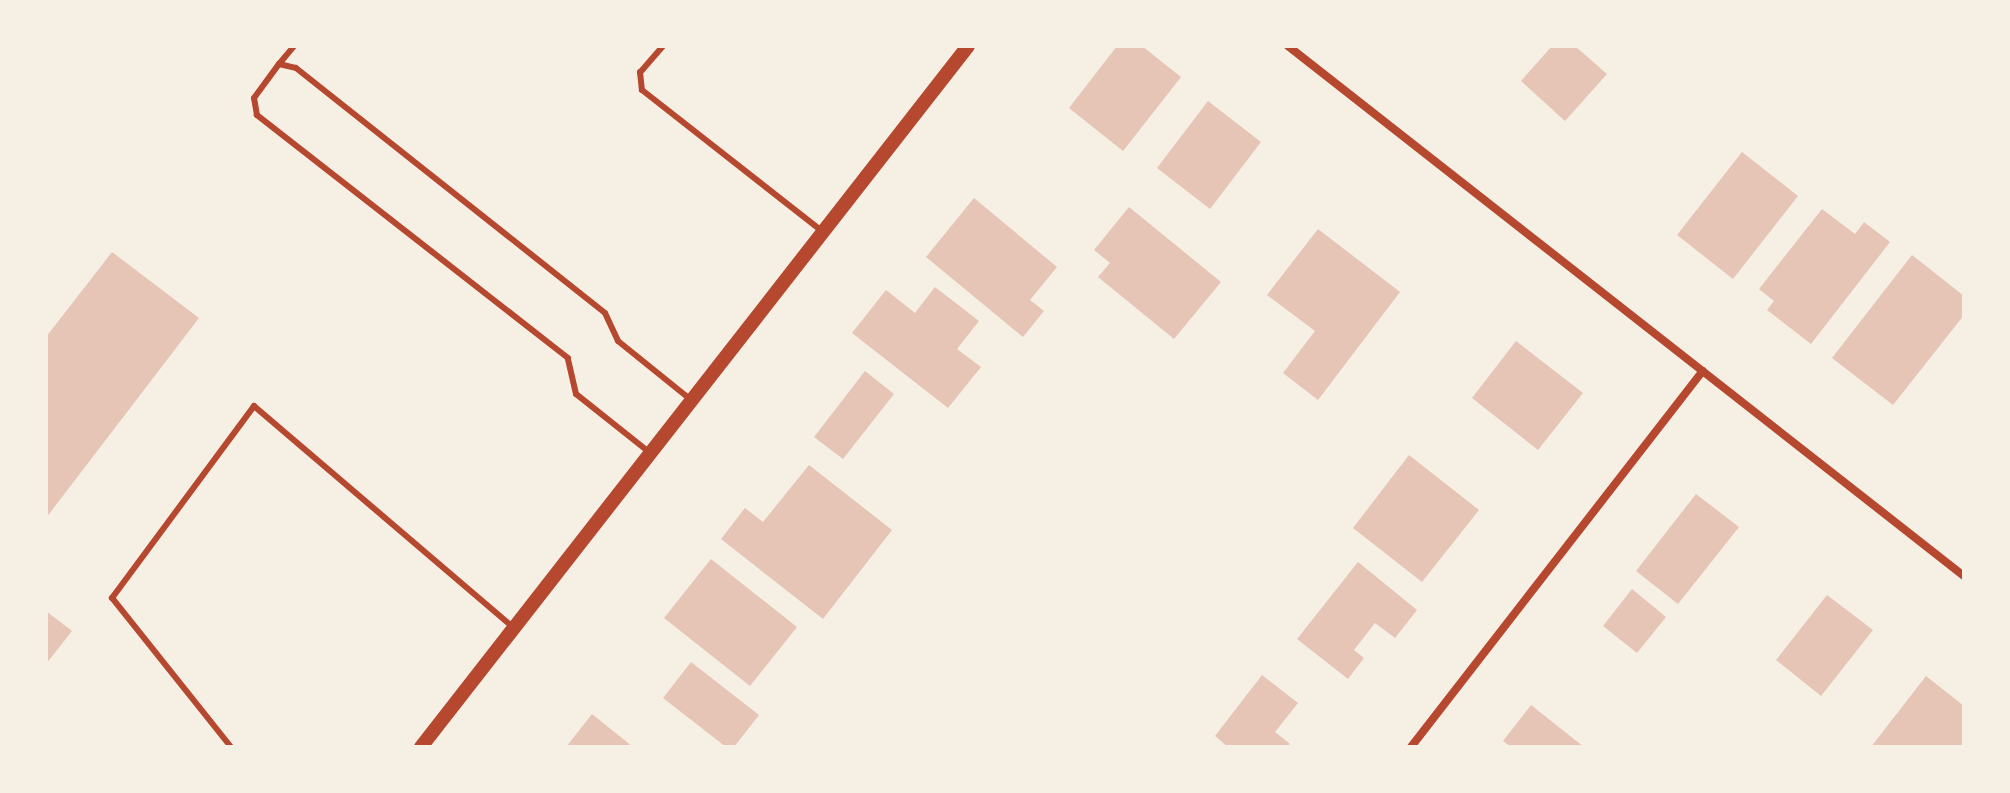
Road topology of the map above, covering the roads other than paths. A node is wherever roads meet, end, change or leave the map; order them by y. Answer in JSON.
{"nodes":[{"id":1,"x":294,"y":46,"type":"edge"},
{"id":2,"x":663,"y":46,"type":"edge"},
{"id":3,"x":968,"y":46,"type":"edge"},
{"id":4,"x":1288,"y":46,"type":"edge"},
{"id":5,"x":279,"y":64,"type":"junction"},
{"id":6,"x":823,"y":232,"type":"junction"},
{"id":7,"x":1703,"y":371,"type":"junction"},
{"id":8,"x":691,"y":400,"type":"junction"},
{"id":9,"x":650,"y":453,"type":"junction"},
{"id":10,"x":1964,"y":576,"type":"edge"},
{"id":11,"x":514,"y":628,"type":"junction"},
{"id":12,"x":231,"y":747,"type":"edge"},
{"id":13,"x":421,"y":747,"type":"edge"},
{"id":14,"x":1411,"y":747,"type":"edge"}],
"edges":[{"from":1,"to":5,"type":"lane"},
{"from":2,"to":6,"type":"lane"},
{"from":3,"to":6,"type":"street"},
{"from":4,"to":7,"type":"street"},
{"from":5,"to":8,"type":"lane"},
{"from":5,"to":9,"type":"lane"},
{"from":6,"to":8,"type":"street"},
{"from":7,"to":10,"type":"street"},
{"from":7,"to":14,"type":"street"},
{"from":8,"to":9,"type":"street"},
{"from":9,"to":11,"type":"street"},
{"from":11,"to":12,"type":"lane"},
{"from":11,"to":13,"type":"street"}]}
